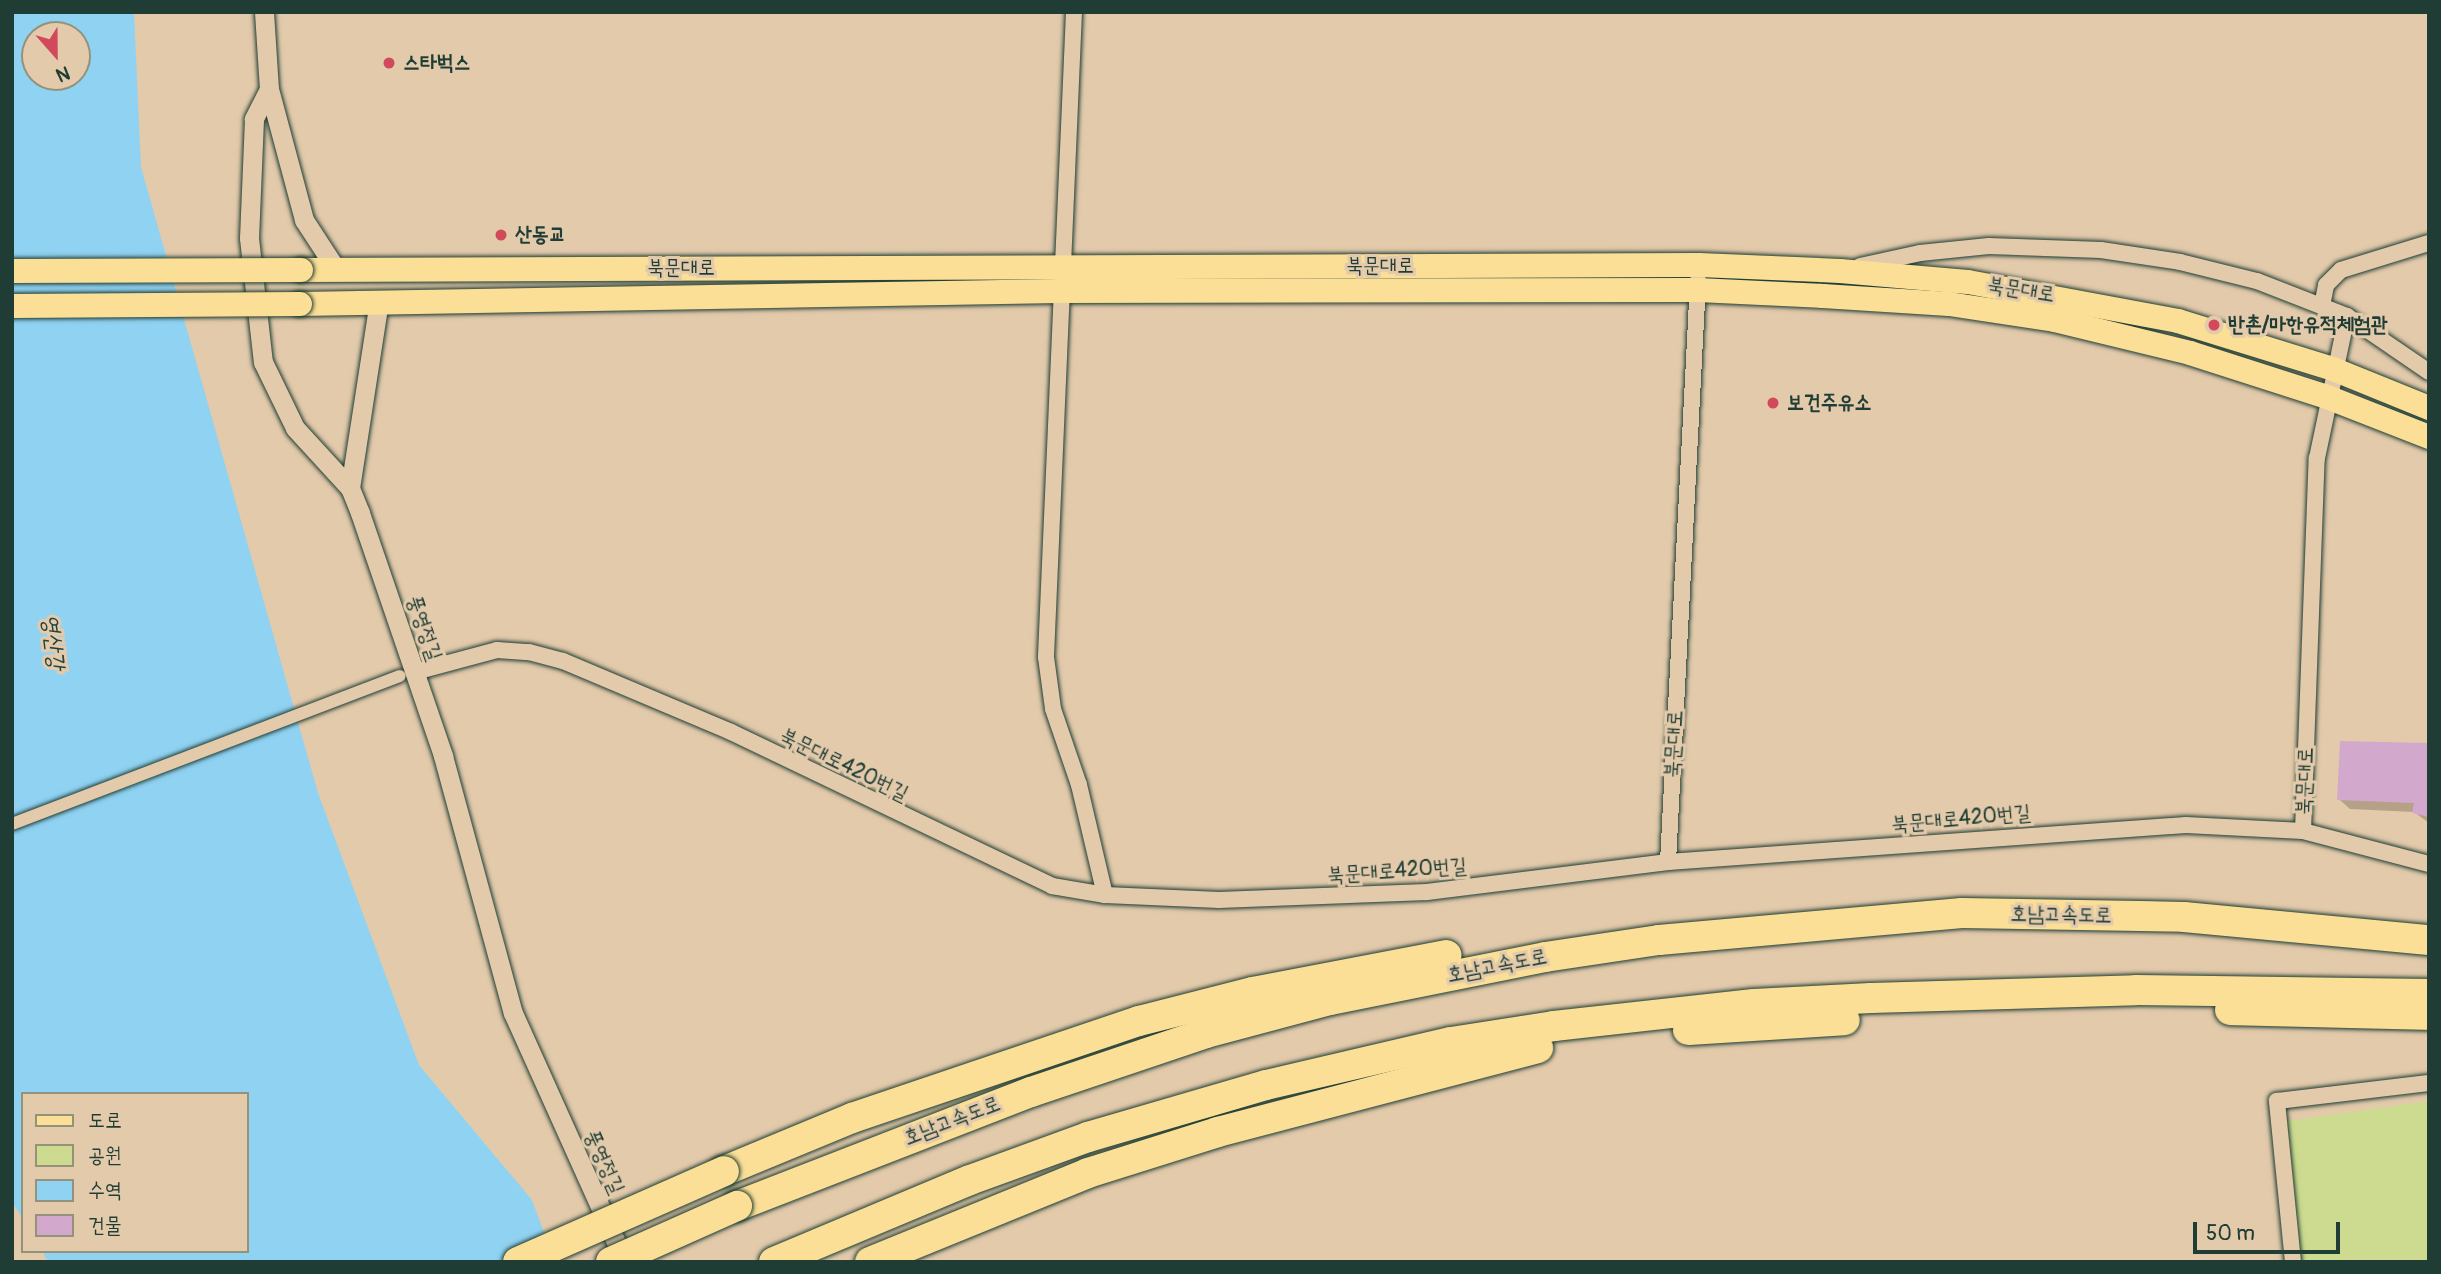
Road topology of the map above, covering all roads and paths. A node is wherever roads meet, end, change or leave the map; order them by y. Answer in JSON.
{"nodes":[{"id":1,"x":264,"y":12,"type":"edge"},
{"id":2,"x":1074,"y":12,"type":"edge"},
{"id":3,"x":269,"y":89,"type":"junction"},
{"id":4,"x":2429,"y":243,"type":"edge"},
{"id":5,"x":1699,"y":265,"type":"junction"},
{"id":6,"x":336,"y":269,"type":"junction"},
{"id":7,"x":12,"y":271,"type":"edge"},
{"id":8,"x":1840,"y":271,"type":"junction"},
{"id":9,"x":1061,"y":279,"type":"junction"},
{"id":10,"x":1698,"y":290,"type":"junction"},
{"id":11,"x":379,"y":301,"type":"junction"},
{"id":12,"x":12,"y":306,"type":"edge"},
{"id":13,"x":2322,"y":306,"type":"junction"},
{"id":14,"x":2347,"y":316,"type":"junction"},
{"id":15,"x":2333,"y":369,"type":"junction"},
{"id":16,"x":2429,"y":372,"type":"edge"},
{"id":17,"x":2328,"y":397,"type":"junction"},
{"id":18,"x":2429,"y":408,"type":"edge"},
{"id":19,"x":2429,"y":437,"type":"edge"},
{"id":20,"x":350,"y":488,"type":"junction"},
{"id":21,"x":408,"y":674,"type":"junction"},
{"id":22,"x":12,"y":824,"type":"edge"},
{"id":23,"x":2303,"y":831,"type":"junction"},
{"id":24,"x":1668,"y":862,"type":"junction"},
{"id":25,"x":2429,"y":864,"type":"edge"},
{"id":26,"x":1105,"y":895,"type":"junction"},
{"id":27,"x":1962,"y":913,"type":"junction"},
{"id":28,"x":2429,"y":940,"type":"edge"},
{"id":29,"x":2429,"y":994,"type":"edge"},
{"id":30,"x":2429,"y":1014,"type":"edge"},
{"id":31,"x":2429,"y":1083,"type":"edge"},
{"id":32,"x":519,"y":1262,"type":"edge"},
{"id":33,"x":611,"y":1262,"type":"edge"},
{"id":34,"x":625,"y":1262,"type":"edge"},
{"id":35,"x":774,"y":1262,"type":"edge"},
{"id":36,"x":870,"y":1262,"type":"edge"},
{"id":37,"x":2292,"y":1262,"type":"edge"}],
"edges":[{"from":1,"to":3,"type":"street","name":"풍영정길"},
{"from":2,"to":9,"type":"street"},
{"from":3,"to":6,"type":"street"},
{"from":3,"to":20,"type":"street","name":"풍영정길"},
{"from":4,"to":13,"type":"street"},
{"from":5,"to":8,"type":"main road","name":"북문대로"},
{"from":5,"to":9,"type":"main road","name":"북문대로"},
{"from":5,"to":10,"type":"street","name":"북문대로"},
{"from":6,"to":7,"type":"main road","name":"북문대로","bridge":true},
{"from":6,"to":9,"type":"main road","name":"북문대로"},
{"from":8,"to":13,"type":"street"},
{"from":8,"to":15,"type":"main road","name":"북문대로"},
{"from":9,"to":10,"type":"main road","name":"북문대로"},
{"from":9,"to":11,"type":"main road","name":"북문대로"},
{"from":9,"to":26,"type":"street"},
{"from":10,"to":17,"type":"main road","name":"북문대로"},
{"from":10,"to":24,"type":"street","name":"북문대로"},
{"from":11,"to":12,"type":"main road","name":"북문대로","bridge":true},
{"from":11,"to":20,"type":"street"},
{"from":13,"to":14,"type":"street"},
{"from":14,"to":15,"type":"street"},
{"from":14,"to":16,"type":"street"},
{"from":15,"to":17,"type":"street","name":"북문대로"},
{"from":15,"to":18,"type":"main road","name":"북문대로"},
{"from":17,"to":19,"type":"main road","name":"북문대로"},
{"from":17,"to":23,"type":"street","name":"북문대로"},
{"from":20,"to":21,"type":"street","name":"풍영정길"},
{"from":21,"to":22,"type":"street"},
{"from":21,"to":26,"type":"street","name":"북문대로420번길"},
{"from":21,"to":34,"type":"street","name":"풍영정길"},
{"from":23,"to":24,"type":"street","name":"북문대로420번길"},
{"from":23,"to":25,"type":"street","name":"북문대로420번길"},
{"from":24,"to":26,"type":"street","name":"북문대로420번길"},
{"from":27,"to":28,"type":"highway","name":"호남고속도로"},
{"from":27,"to":32,"type":"highway","bridge":true},
{"from":27,"to":33,"type":"highway","name":"호남고속도로","bridge":true},
{"from":29,"to":35,"type":"highway"},
{"from":30,"to":36,"type":"highway"},
{"from":31,"to":37,"type":"street"}]}
